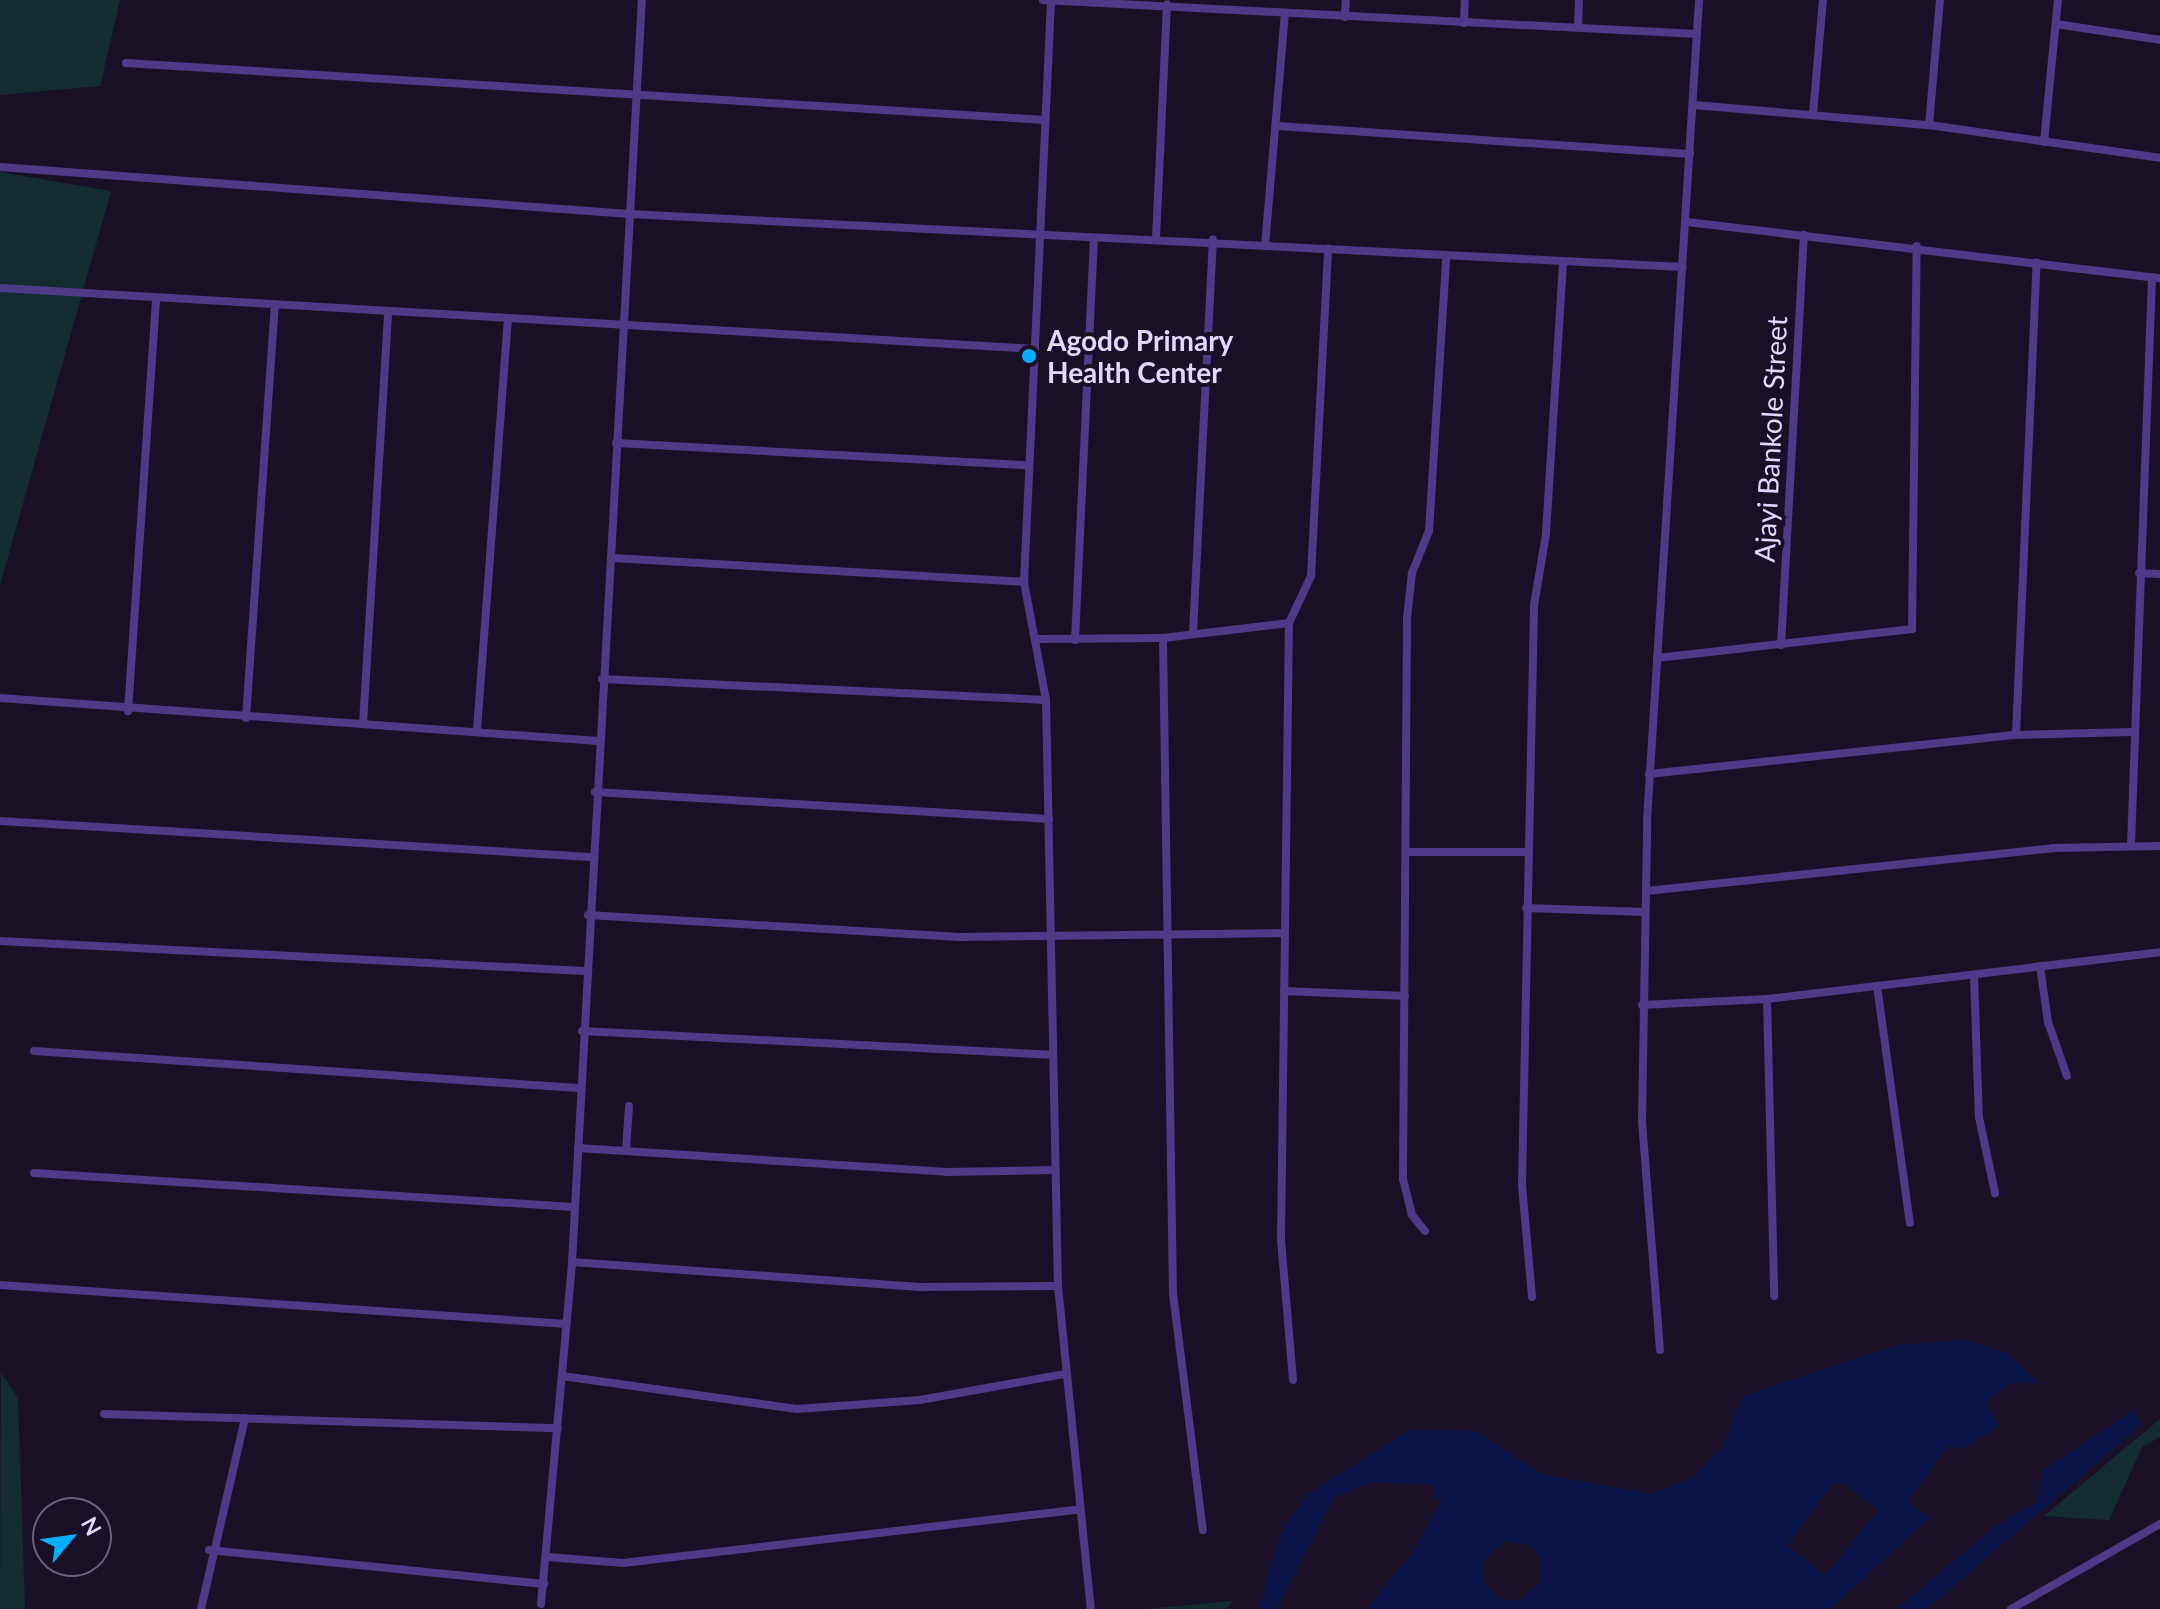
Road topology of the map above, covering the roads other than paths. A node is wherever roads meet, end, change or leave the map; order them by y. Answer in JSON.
{"nodes":[{"id":1,"x":642,"y":0,"type":"edge"},
{"id":2,"x":1043,"y":0,"type":"edge"},
{"id":3,"x":1346,"y":0,"type":"edge"},
{"id":4,"x":1465,"y":0,"type":"edge"},
{"id":5,"x":1579,"y":0,"type":"edge"},
{"id":6,"x":1699,"y":0,"type":"edge"},
{"id":7,"x":1823,"y":0,"type":"edge"},
{"id":8,"x":1940,"y":0,"type":"edge"},
{"id":9,"x":2058,"y":0,"type":"edge"},
{"id":10,"x":1051,"y":1,"type":"edge"},
{"id":11,"x":1113,"y":1,"type":"edge"},
{"id":12,"x":1167,"y":4,"type":"junction"},
{"id":13,"x":1229,"y":4,"type":"edge"},
{"id":14,"x":1285,"y":13,"type":"junction"},
{"id":15,"x":1345,"y":17,"type":"junction"},
{"id":16,"x":1464,"y":23,"type":"junction"},
{"id":17,"x":2056,"y":24,"type":"junction"},
{"id":18,"x":1578,"y":26,"type":"junction"},
{"id":19,"x":1697,"y":34,"type":"junction"},
{"id":20,"x":2160,"y":40,"type":"edge"},
{"id":21,"x":126,"y":63,"type":"dead end"},
{"id":22,"x":637,"y":97,"type":"junction"},
{"id":23,"x":1694,"y":105,"type":"junction"},
{"id":24,"x":1813,"y":114,"type":"junction"},
{"id":25,"x":1045,"y":120,"type":"junction"},
{"id":26,"x":1929,"y":125,"type":"junction"},
{"id":27,"x":1278,"y":126,"type":"junction"},
{"id":28,"x":2044,"y":142,"type":"junction"},
{"id":29,"x":1690,"y":154,"type":"junction"},
{"id":30,"x":2160,"y":158,"type":"edge"},
{"id":31,"x":0,"y":167,"type":"edge"},
{"id":32,"x":629,"y":214,"type":"junction"},
{"id":33,"x":1687,"y":222,"type":"junction"},
{"id":34,"x":1804,"y":235,"type":"junction"},
{"id":35,"x":1039,"y":236,"type":"junction"},
{"id":36,"x":1094,"y":238,"type":"junction"},
{"id":37,"x":1156,"y":238,"type":"junction"},
{"id":38,"x":1213,"y":240,"type":"junction"},
{"id":39,"x":1265,"y":246,"type":"junction"},
{"id":40,"x":1917,"y":246,"type":"junction"},
{"id":41,"x":1328,"y":248,"type":"junction"},
{"id":42,"x":1446,"y":257,"type":"junction"},
{"id":43,"x":2037,"y":262,"type":"junction"},
{"id":44,"x":1563,"y":266,"type":"junction"},
{"id":45,"x":1683,"y":267,"type":"junction"},
{"id":46,"x":2156,"y":277,"type":"edge"},
{"id":47,"x":0,"y":288,"type":"edge"},
{"id":48,"x":156,"y":301,"type":"junction"},
{"id":49,"x":275,"y":307,"type":"junction"},
{"id":50,"x":388,"y":315,"type":"junction"},
{"id":51,"x":508,"y":321,"type":"junction"},
{"id":52,"x":623,"y":327,"type":"junction"},
{"id":53,"x":1035,"y":349,"type":"junction"},
{"id":54,"x":2156,"y":412,"type":"edge"},
{"id":55,"x":616,"y":443,"type":"junction"},
{"id":56,"x":1028,"y":465,"type":"junction"},
{"id":57,"x":612,"y":558,"type":"junction"},
{"id":58,"x":2139,"y":573,"type":"junction"},
{"id":59,"x":2160,"y":574,"type":"edge"},
{"id":60,"x":1024,"y":582,"type":"junction"},
{"id":61,"x":1289,"y":623,"type":"junction"},
{"id":62,"x":1193,"y":633,"type":"junction"},
{"id":63,"x":1163,"y":638,"type":"junction"},
{"id":64,"x":1039,"y":639,"type":"junction"},
{"id":65,"x":1075,"y":640,"type":"junction"},
{"id":66,"x":1781,"y":645,"type":"junction"},
{"id":67,"x":1657,"y":658,"type":"junction"},
{"id":68,"x":602,"y":679,"type":"junction"},
{"id":69,"x":0,"y":698,"type":"edge"},
{"id":70,"x":1046,"y":700,"type":"junction"},
{"id":71,"x":128,"y":711,"type":"junction"},
{"id":72,"x":246,"y":718,"type":"junction"},
{"id":73,"x":363,"y":724,"type":"junction"},
{"id":74,"x":477,"y":730,"type":"junction"},
{"id":75,"x":2131,"y":732,"type":"junction"},
{"id":76,"x":2016,"y":735,"type":"junction"},
{"id":77,"x":598,"y":741,"type":"junction"},
{"id":78,"x":1649,"y":774,"type":"junction"},
{"id":79,"x":595,"y":792,"type":"junction"},
{"id":80,"x":1049,"y":819,"type":"junction"},
{"id":81,"x":0,"y":821,"type":"edge"},
{"id":82,"x":2131,"y":845,"type":"junction"},
{"id":83,"x":2160,"y":846,"type":"edge"},
{"id":84,"x":1409,"y":852,"type":"junction"},
{"id":85,"x":1527,"y":852,"type":"junction"},
{"id":86,"x":590,"y":857,"type":"junction"},
{"id":87,"x":1646,"y":891,"type":"junction"},
{"id":88,"x":1526,"y":908,"type":"junction"},
{"id":89,"x":1645,"y":912,"type":"junction"},
{"id":90,"x":588,"y":915,"type":"junction"},
{"id":91,"x":1281,"y":933,"type":"junction"},
{"id":92,"x":1164,"y":936,"type":"junction"},
{"id":93,"x":1047,"y":938,"type":"junction"},
{"id":94,"x":0,"y":941,"type":"edge"},
{"id":95,"x":2160,"y":952,"type":"edge"},
{"id":96,"x":2040,"y":966,"type":"junction"},
{"id":97,"x":584,"y":971,"type":"junction"},
{"id":98,"x":1974,"y":977,"type":"junction"},
{"id":99,"x":1877,"y":986,"type":"junction"},
{"id":100,"x":1284,"y":991,"type":"junction"},
{"id":101,"x":1405,"y":996,"type":"junction"},
{"id":102,"x":1767,"y":999,"type":"junction"},
{"id":103,"x":1642,"y":1005,"type":"junction"},
{"id":104,"x":582,"y":1031,"type":"junction"},
{"id":105,"x":34,"y":1051,"type":"dead end"},
{"id":106,"x":1050,"y":1055,"type":"junction"},
{"id":107,"x":2067,"y":1076,"type":"dead end"},
{"id":108,"x":578,"y":1088,"type":"junction"},
{"id":109,"x":629,"y":1106,"type":"dead end"},
{"id":110,"x":578,"y":1148,"type":"junction"},
{"id":111,"x":626,"y":1151,"type":"junction"},
{"id":112,"x":1055,"y":1170,"type":"junction"},
{"id":113,"x":34,"y":1173,"type":"dead end"},
{"id":114,"x":1995,"y":1193,"type":"dead end"},
{"id":115,"x":574,"y":1207,"type":"junction"},
{"id":116,"x":1910,"y":1223,"type":"dead end"},
{"id":117,"x":1425,"y":1231,"type":"dead end"},
{"id":118,"x":572,"y":1262,"type":"junction"},
{"id":119,"x":0,"y":1285,"type":"edge"},
{"id":120,"x":1058,"y":1286,"type":"junction"},
{"id":121,"x":1774,"y":1296,"type":"dead end"},
{"id":122,"x":1532,"y":1297,"type":"dead end"},
{"id":123,"x":567,"y":1324,"type":"junction"},
{"id":124,"x":1660,"y":1350,"type":"dead end"},
{"id":125,"x":1064,"y":1374,"type":"junction"},
{"id":126,"x":562,"y":1376,"type":"junction"},
{"id":127,"x":1293,"y":1380,"type":"dead end"},
{"id":128,"x":104,"y":1414,"type":"dead end"},
{"id":129,"x":245,"y":1418,"type":"junction"},
{"id":130,"x":558,"y":1428,"type":"junction"},
{"id":131,"x":1077,"y":1510,"type":"junction"},
{"id":132,"x":2160,"y":1524,"type":"edge"},
{"id":133,"x":1203,"y":1530,"type":"dead end"},
{"id":134,"x":209,"y":1550,"type":"junction"},
{"id":135,"x":548,"y":1557,"type":"junction"},
{"id":136,"x":544,"y":1584,"type":"junction"},
{"id":137,"x":541,"y":1604,"type":"dead end"},
{"id":138,"x":201,"y":1609,"type":"edge"},
{"id":139,"x":1091,"y":1609,"type":"edge"},
{"id":140,"x":2011,"y":1609,"type":"edge"}],
"edges":[{"from":1,"to":22,"type":"street"},
{"from":2,"to":10,"type":"street"},
{"from":3,"to":15,"type":"street"},
{"from":4,"to":16,"type":"street"},
{"from":5,"to":18,"type":"street"},
{"from":6,"to":19,"type":"street"},
{"from":7,"to":24,"type":"street"},
{"from":8,"to":26,"type":"street"},
{"from":9,"to":17,"type":"street"},
{"from":10,"to":11,"type":"street"},
{"from":10,"to":25,"type":"street"},
{"from":11,"to":12,"type":"street"},
{"from":12,"to":13,"type":"street"},
{"from":12,"to":37,"type":"street"},
{"from":13,"to":14,"type":"street"},
{"from":14,"to":15,"type":"street"},
{"from":14,"to":27,"type":"street"},
{"from":15,"to":16,"type":"street"},
{"from":16,"to":18,"type":"street"},
{"from":17,"to":20,"type":"street"},
{"from":17,"to":28,"type":"street"},
{"from":18,"to":19,"type":"street"},
{"from":19,"to":23,"type":"street"},
{"from":21,"to":22,"type":"street"},
{"from":22,"to":25,"type":"street"},
{"from":22,"to":32,"type":"street"},
{"from":23,"to":24,"type":"street"},
{"from":23,"to":29,"type":"street"},
{"from":24,"to":26,"type":"street"},
{"from":25,"to":35,"type":"street"},
{"from":26,"to":28,"type":"street"},
{"from":27,"to":29,"type":"street"},
{"from":27,"to":39,"type":"street"},
{"from":28,"to":30,"type":"street"},
{"from":29,"to":33,"type":"street"},
{"from":31,"to":32,"type":"street"},
{"from":32,"to":35,"type":"street"},
{"from":32,"to":52,"type":"street"},
{"from":33,"to":34,"type":"street"},
{"from":33,"to":45,"type":"street"},
{"from":34,"to":40,"type":"street"},
{"from":34,"to":66,"type":"street","name":"Ajayi Bankole Street"},
{"from":35,"to":36,"type":"street"},
{"from":35,"to":53,"type":"street"},
{"from":36,"to":37,"type":"street"},
{"from":36,"to":65,"type":"street"},
{"from":37,"to":38,"type":"street"},
{"from":38,"to":39,"type":"street"},
{"from":38,"to":62,"type":"street"},
{"from":39,"to":41,"type":"street"},
{"from":40,"to":43,"type":"street"},
{"from":40,"to":66,"type":"street"},
{"from":41,"to":42,"type":"street"},
{"from":41,"to":61,"type":"street"},
{"from":42,"to":44,"type":"street"},
{"from":42,"to":84,"type":"street"},
{"from":43,"to":46,"type":"street"},
{"from":43,"to":76,"type":"street"},
{"from":44,"to":45,"type":"street"},
{"from":44,"to":85,"type":"street"},
{"from":45,"to":67,"type":"street"},
{"from":46,"to":54,"type":"street"},
{"from":47,"to":48,"type":"street"},
{"from":48,"to":49,"type":"street"},
{"from":48,"to":71,"type":"street"},
{"from":49,"to":50,"type":"street"},
{"from":49,"to":72,"type":"street"},
{"from":50,"to":51,"type":"street"},
{"from":50,"to":73,"type":"street"},
{"from":51,"to":52,"type":"street"},
{"from":51,"to":74,"type":"street"},
{"from":52,"to":53,"type":"street"},
{"from":52,"to":55,"type":"street"},
{"from":53,"to":56,"type":"street"},
{"from":54,"to":58,"type":"street"},
{"from":55,"to":56,"type":"street"},
{"from":55,"to":57,"type":"street"},
{"from":56,"to":60,"type":"street"},
{"from":57,"to":60,"type":"street"},
{"from":57,"to":68,"type":"street"},
{"from":58,"to":59,"type":"street"},
{"from":58,"to":75,"type":"street"},
{"from":60,"to":64,"type":"street"},
{"from":61,"to":62,"type":"street"},
{"from":61,"to":91,"type":"street"},
{"from":62,"to":63,"type":"street"},
{"from":63,"to":65,"type":"street"},
{"from":63,"to":92,"type":"street"},
{"from":64,"to":65,"type":"street"},
{"from":64,"to":70,"type":"street"},
{"from":66,"to":67,"type":"street"},
{"from":67,"to":78,"type":"street"},
{"from":68,"to":70,"type":"street"},
{"from":68,"to":77,"type":"street"},
{"from":69,"to":71,"type":"street"},
{"from":70,"to":80,"type":"street"},
{"from":71,"to":72,"type":"street"},
{"from":72,"to":73,"type":"street"},
{"from":73,"to":74,"type":"street"},
{"from":74,"to":77,"type":"street"},
{"from":75,"to":76,"type":"street"},
{"from":75,"to":82,"type":"street"},
{"from":76,"to":78,"type":"street"},
{"from":77,"to":79,"type":"street"},
{"from":78,"to":87,"type":"street"},
{"from":79,"to":80,"type":"street"},
{"from":79,"to":86,"type":"street"},
{"from":80,"to":93,"type":"street"},
{"from":81,"to":86,"type":"street"},
{"from":82,"to":83,"type":"street"},
{"from":82,"to":87,"type":"street"},
{"from":84,"to":85,"type":"street"},
{"from":84,"to":101,"type":"street"},
{"from":85,"to":88,"type":"street"},
{"from":86,"to":90,"type":"street"},
{"from":87,"to":89,"type":"street"},
{"from":88,"to":89,"type":"street"},
{"from":88,"to":122,"type":"street"},
{"from":89,"to":103,"type":"street"},
{"from":90,"to":93,"type":"street"},
{"from":90,"to":97,"type":"street"},
{"from":91,"to":92,"type":"street"},
{"from":91,"to":100,"type":"street"},
{"from":92,"to":93,"type":"street"},
{"from":92,"to":133,"type":"street"},
{"from":93,"to":106,"type":"street"},
{"from":94,"to":97,"type":"street"},
{"from":95,"to":96,"type":"street"},
{"from":96,"to":98,"type":"street"},
{"from":96,"to":107,"type":"street"},
{"from":97,"to":104,"type":"street"},
{"from":98,"to":99,"type":"street"},
{"from":98,"to":114,"type":"street"},
{"from":99,"to":102,"type":"street"},
{"from":99,"to":116,"type":"street"},
{"from":100,"to":101,"type":"street"},
{"from":100,"to":127,"type":"street"},
{"from":101,"to":117,"type":"street"},
{"from":102,"to":103,"type":"street"},
{"from":102,"to":121,"type":"street"},
{"from":103,"to":124,"type":"street"},
{"from":104,"to":106,"type":"street"},
{"from":104,"to":108,"type":"street"},
{"from":105,"to":108,"type":"street"},
{"from":106,"to":112,"type":"street"},
{"from":108,"to":110,"type":"street"},
{"from":109,"to":111,"type":"street"},
{"from":110,"to":111,"type":"street"},
{"from":110,"to":115,"type":"street"},
{"from":111,"to":112,"type":"street"},
{"from":112,"to":120,"type":"street"},
{"from":113,"to":115,"type":"street"},
{"from":115,"to":118,"type":"street"},
{"from":118,"to":120,"type":"street"},
{"from":118,"to":123,"type":"street"},
{"from":119,"to":123,"type":"street"},
{"from":120,"to":125,"type":"street"},
{"from":123,"to":126,"type":"street"},
{"from":125,"to":126,"type":"street"},
{"from":125,"to":131,"type":"street"},
{"from":126,"to":130,"type":"street"},
{"from":128,"to":129,"type":"street"},
{"from":129,"to":130,"type":"street"},
{"from":129,"to":134,"type":"street"},
{"from":130,"to":135,"type":"street"},
{"from":131,"to":135,"type":"street"},
{"from":131,"to":139,"type":"street"},
{"from":132,"to":140,"type":"street"},
{"from":134,"to":136,"type":"street"},
{"from":134,"to":138,"type":"street"},
{"from":135,"to":136,"type":"street"},
{"from":136,"to":137,"type":"street"}]}
